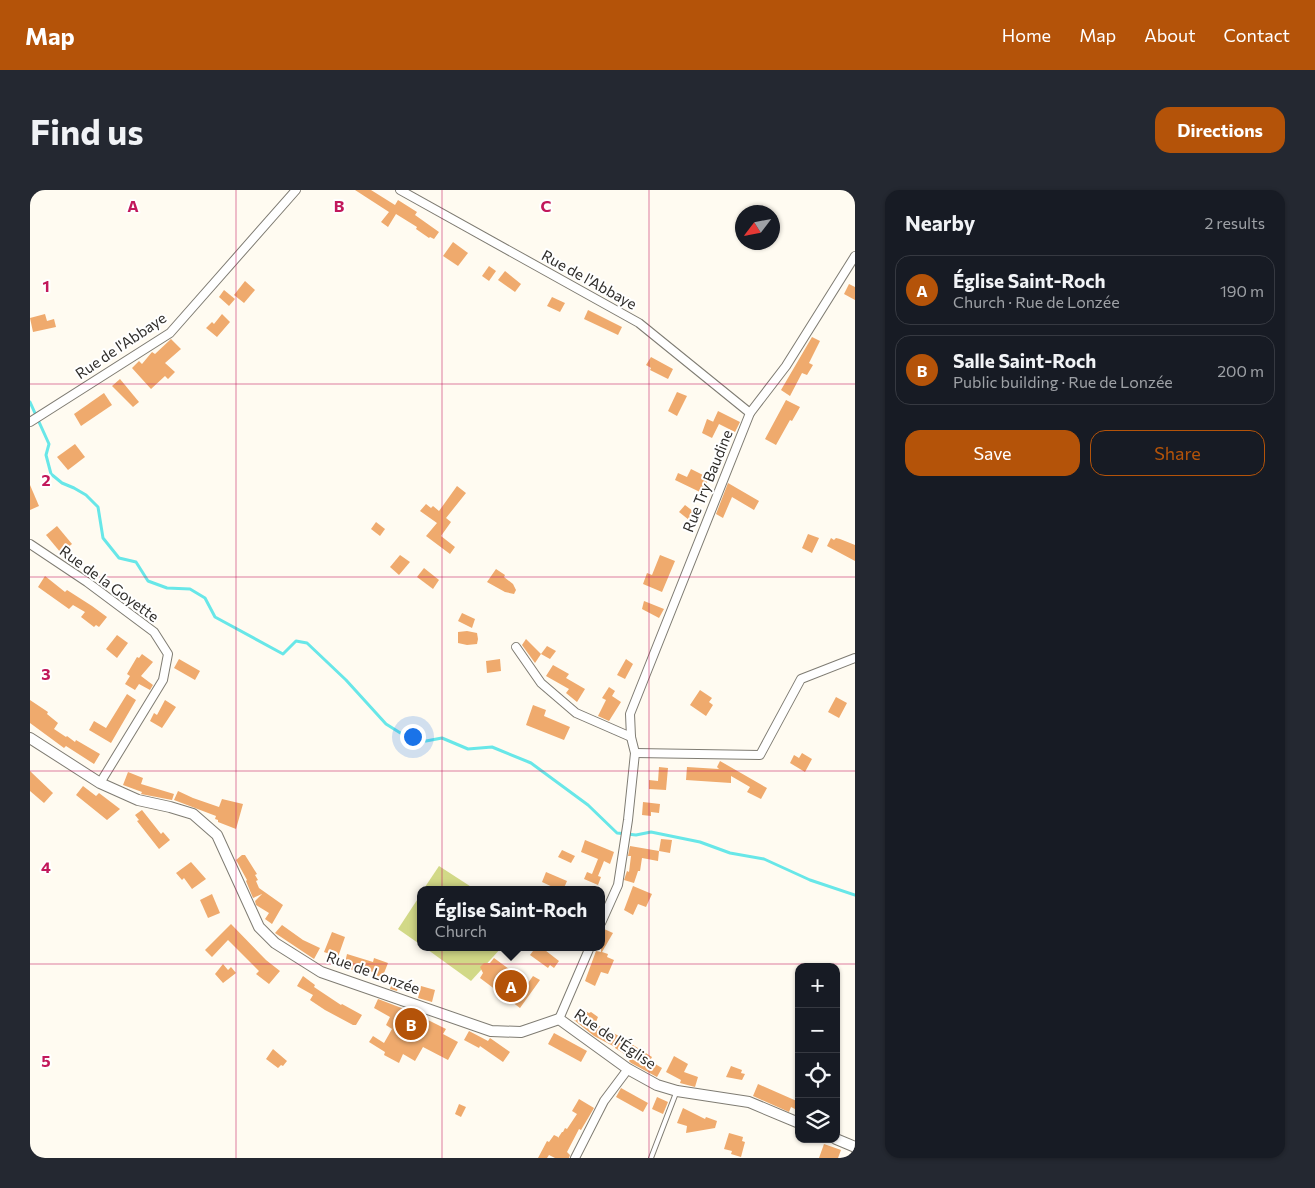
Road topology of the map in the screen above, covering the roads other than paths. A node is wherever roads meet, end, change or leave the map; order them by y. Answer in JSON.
{"nodes":[{"id":1,"x":296,"y":190,"type":"edge"},
{"id":2,"x":400,"y":190,"type":"edge"},
{"id":3,"x":855,"y":256,"type":"edge"},
{"id":4,"x":750,"y":413,"type":"junction"},
{"id":5,"x":31,"y":421,"type":"edge"},
{"id":6,"x":30,"y":544,"type":"edge"},
{"id":7,"x":516,"y":647,"type":"dead end"},
{"id":8,"x":855,"y":658,"type":"edge"},
{"id":9,"x":631,"y":737,"type":"junction"},
{"id":10,"x":30,"y":738,"type":"edge"},
{"id":11,"x":635,"y":753,"type":"junction"},
{"id":12,"x":100,"y":783,"type":"junction"},
{"id":13,"x":605,"y":914,"type":"edge"},
{"id":14,"x":588,"y":951,"type":"edge"},
{"id":15,"x":559,"y":1019,"type":"junction"},
{"id":16,"x":628,"y":1069,"type":"junction"},
{"id":17,"x":677,"y":1090,"type":"junction"},
{"id":18,"x":795,"y":1121,"type":"edge"},
{"id":19,"x":840,"y":1141,"type":"edge"},
{"id":20,"x":855,"y":1147,"type":"edge"},
{"id":21,"x":575,"y":1158,"type":"edge"},
{"id":22,"x":651,"y":1158,"type":"edge"}],
"edges":[{"from":1,"to":5,"type":"street","name":"Rue de l'Abbaye"},
{"from":2,"to":4,"type":"street","name":"Rue de l'Abbaye"},
{"from":3,"to":4,"type":"street","name":"Rue Try Baudine"},
{"from":4,"to":9,"type":"street","name":"Rue Try Baudine"},
{"from":6,"to":12,"type":"street","name":"Rue de la Goyette"},
{"from":7,"to":9,"type":"street"},
{"from":8,"to":11,"type":"street"},
{"from":9,"to":11,"type":"street","name":"Rue Try Baudine"},
{"from":10,"to":12,"type":"street","name":"Rue de Lonzée"},
{"from":11,"to":13,"type":"street"},
{"from":12,"to":15,"type":"street","name":"Rue de Lonzée"},
{"from":14,"to":15,"type":"street"},
{"from":15,"to":16,"type":"street","name":"Rue de l'Église"},
{"from":16,"to":17,"type":"street","name":"Rue de l'Église"},
{"from":16,"to":21,"type":"street"},
{"from":17,"to":18,"type":"street","name":"Rue de l'Église"},
{"from":17,"to":22,"type":"lane"},
{"from":19,"to":20,"type":"street"}]}
